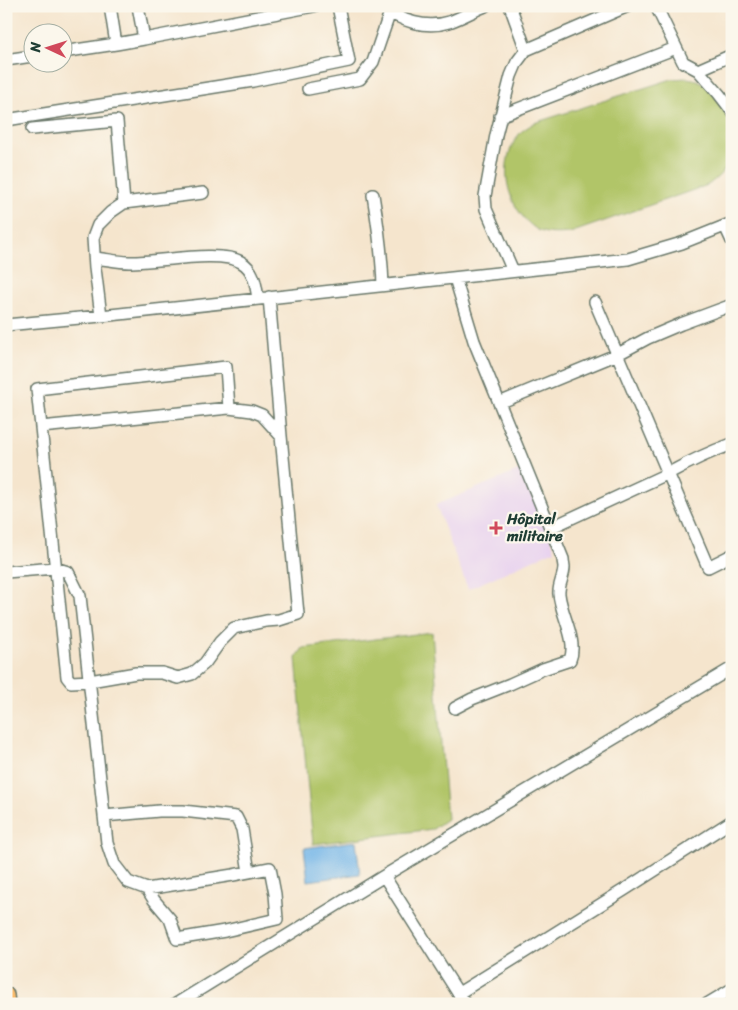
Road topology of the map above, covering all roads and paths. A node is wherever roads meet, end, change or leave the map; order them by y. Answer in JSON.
{"nodes":[{"id":1,"x":110,"y":6,"type":"edge"},
{"id":2,"x":138,"y":6,"type":"edge"},
{"id":3,"x":314,"y":6,"type":"edge"},
{"id":4,"x":338,"y":6,"type":"edge"},
{"id":5,"x":485,"y":6,"type":"edge"},
{"id":6,"x":510,"y":6,"type":"edge"},
{"id":7,"x":628,"y":6,"type":"edge"},
{"id":8,"x":656,"y":6,"type":"edge"},
{"id":9,"x":386,"y":9,"type":"edge"},
{"id":10,"x":144,"y":39,"type":"junction"},
{"id":11,"x":116,"y":44,"type":"junction"},
{"id":12,"x":676,"y":48,"type":"junction"},
{"id":13,"x":526,"y":50,"type":"junction"},
{"id":14,"x":72,"y":51,"type":"edge"},
{"id":15,"x":732,"y":54,"type":"edge"},
{"id":16,"x":22,"y":58,"type":"edge"},
{"id":17,"x":6,"y":60,"type":"edge"},
{"id":18,"x":698,"y":70,"type":"junction"},
{"id":19,"x":308,"y":89,"type":"dead end"},
{"id":20,"x":732,"y":112,"type":"edge"},
{"id":21,"x":500,"y":116,"type":"junction"},
{"id":22,"x":6,"y":120,"type":"edge"},
{"id":23,"x":32,"y":129,"type":"dead end"},
{"id":24,"x":203,"y":193,"type":"dead end"},
{"id":25,"x":373,"y":196,"type":"dead end"},
{"id":26,"x":124,"y":203,"type":"junction"},
{"id":27,"x":728,"y":224,"type":"edge"},
{"id":28,"x":732,"y":242,"type":"edge"},
{"id":29,"x":95,"y":258,"type":"junction"},
{"id":30,"x":513,"y":271,"type":"junction"},
{"id":31,"x":456,"y":278,"type":"junction"},
{"id":32,"x":383,"y":285,"type":"junction"},
{"id":33,"x":263,"y":298,"type":"junction"},
{"id":34,"x":596,"y":302,"type":"dead end"},
{"id":35,"x":732,"y":305,"type":"edge"},
{"id":36,"x":101,"y":316,"type":"junction"},
{"id":37,"x":6,"y":325,"type":"edge"},
{"id":38,"x":618,"y":354,"type":"junction"},
{"id":39,"x":499,"y":403,"type":"junction"},
{"id":40,"x":229,"y":408,"type":"junction"},
{"id":41,"x":41,"y":427,"type":"junction"},
{"id":42,"x":281,"y":436,"type":"junction"},
{"id":43,"x":732,"y":444,"type":"edge"},
{"id":44,"x":669,"y":474,"type":"junction"},
{"id":45,"x":550,"y":528,"type":"junction"},
{"id":46,"x":732,"y":555,"type":"edge"},
{"id":47,"x":55,"y":568,"type":"junction"},
{"id":48,"x":6,"y":572,"type":"edge"},
{"id":49,"x":732,"y":668,"type":"edge"},
{"id":50,"x":90,"y":682,"type":"junction"},
{"id":51,"x":455,"y":708,"type":"dead end"},
{"id":52,"x":104,"y":816,"type":"junction"},
{"id":53,"x":732,"y":821,"type":"edge"},
{"id":54,"x":249,"y":872,"type":"junction"},
{"id":55,"x":384,"y":876,"type":"junction"},
{"id":56,"x":148,"y":889,"type":"junction"},
{"id":57,"x":732,"y":989,"type":"edge"},
{"id":58,"x":459,"y":993,"type":"junction"},
{"id":59,"x":6,"y":995,"type":"edge"},
{"id":60,"x":7,"y":1004,"type":"edge"},
{"id":61,"x":176,"y":1004,"type":"edge"},
{"id":62,"x":466,"y":1004,"type":"edge"},
{"id":63,"x":707,"y":1004,"type":"edge"}],
"edges":[{"from":1,"to":11,"type":"street"},
{"from":2,"to":10,"type":"street"},
{"from":3,"to":10,"type":"street"},
{"from":4,"to":22,"type":"street"},
{"from":5,"to":9,"type":"street"},
{"from":6,"to":13,"type":"street"},
{"from":7,"to":13,"type":"street"},
{"from":8,"to":12,"type":"street"},
{"from":9,"to":19,"type":"street"},
{"from":10,"to":11,"type":"street"},
{"from":11,"to":14,"type":"street"},
{"from":12,"to":18,"type":"street"},
{"from":12,"to":21,"type":"street"},
{"from":13,"to":21,"type":"street"},
{"from":15,"to":18,"type":"street"},
{"from":16,"to":17,"type":"street"},
{"from":18,"to":20,"type":"street"},
{"from":21,"to":30,"type":"street"},
{"from":23,"to":26,"type":"street"},
{"from":24,"to":26,"type":"street"},
{"from":25,"to":32,"type":"street"},
{"from":26,"to":29,"type":"street"},
{"from":27,"to":28,"type":"street"},
{"from":27,"to":30,"type":"street"},
{"from":29,"to":33,"type":"street"},
{"from":29,"to":36,"type":"street"},
{"from":30,"to":31,"type":"street"},
{"from":31,"to":32,"type":"street"},
{"from":31,"to":39,"type":"street"},
{"from":32,"to":33,"type":"street"},
{"from":33,"to":36,"type":"street"},
{"from":33,"to":42,"type":"street"},
{"from":34,"to":38,"type":"street"},
{"from":35,"to":38,"type":"street"},
{"from":36,"to":37,"type":"street"},
{"from":38,"to":39,"type":"street"},
{"from":38,"to":44,"type":"street"},
{"from":39,"to":45,"type":"street"},
{"from":40,"to":41,"type":"street"},
{"from":40,"to":41,"type":"street"},
{"from":40,"to":42,"type":"street"},
{"from":41,"to":47,"type":"street"},
{"from":42,"to":50,"type":"street"},
{"from":43,"to":44,"type":"street"},
{"from":44,"to":45,"type":"street"},
{"from":44,"to":46,"type":"street"},
{"from":45,"to":51,"type":"street"},
{"from":47,"to":48,"type":"street"},
{"from":47,"to":50,"type":"street"},
{"from":47,"to":50,"type":"street"},
{"from":49,"to":55,"type":"street"},
{"from":50,"to":52,"type":"street"},
{"from":52,"to":54,"type":"street"},
{"from":52,"to":56,"type":"street"},
{"from":53,"to":58,"type":"street"},
{"from":54,"to":56,"type":"street"},
{"from":54,"to":56,"type":"street"},
{"from":55,"to":58,"type":"street"},
{"from":55,"to":61,"type":"street"},
{"from":57,"to":63,"type":"street"},
{"from":58,"to":62,"type":"street"},
{"from":59,"to":60,"type":"main road"}]}
